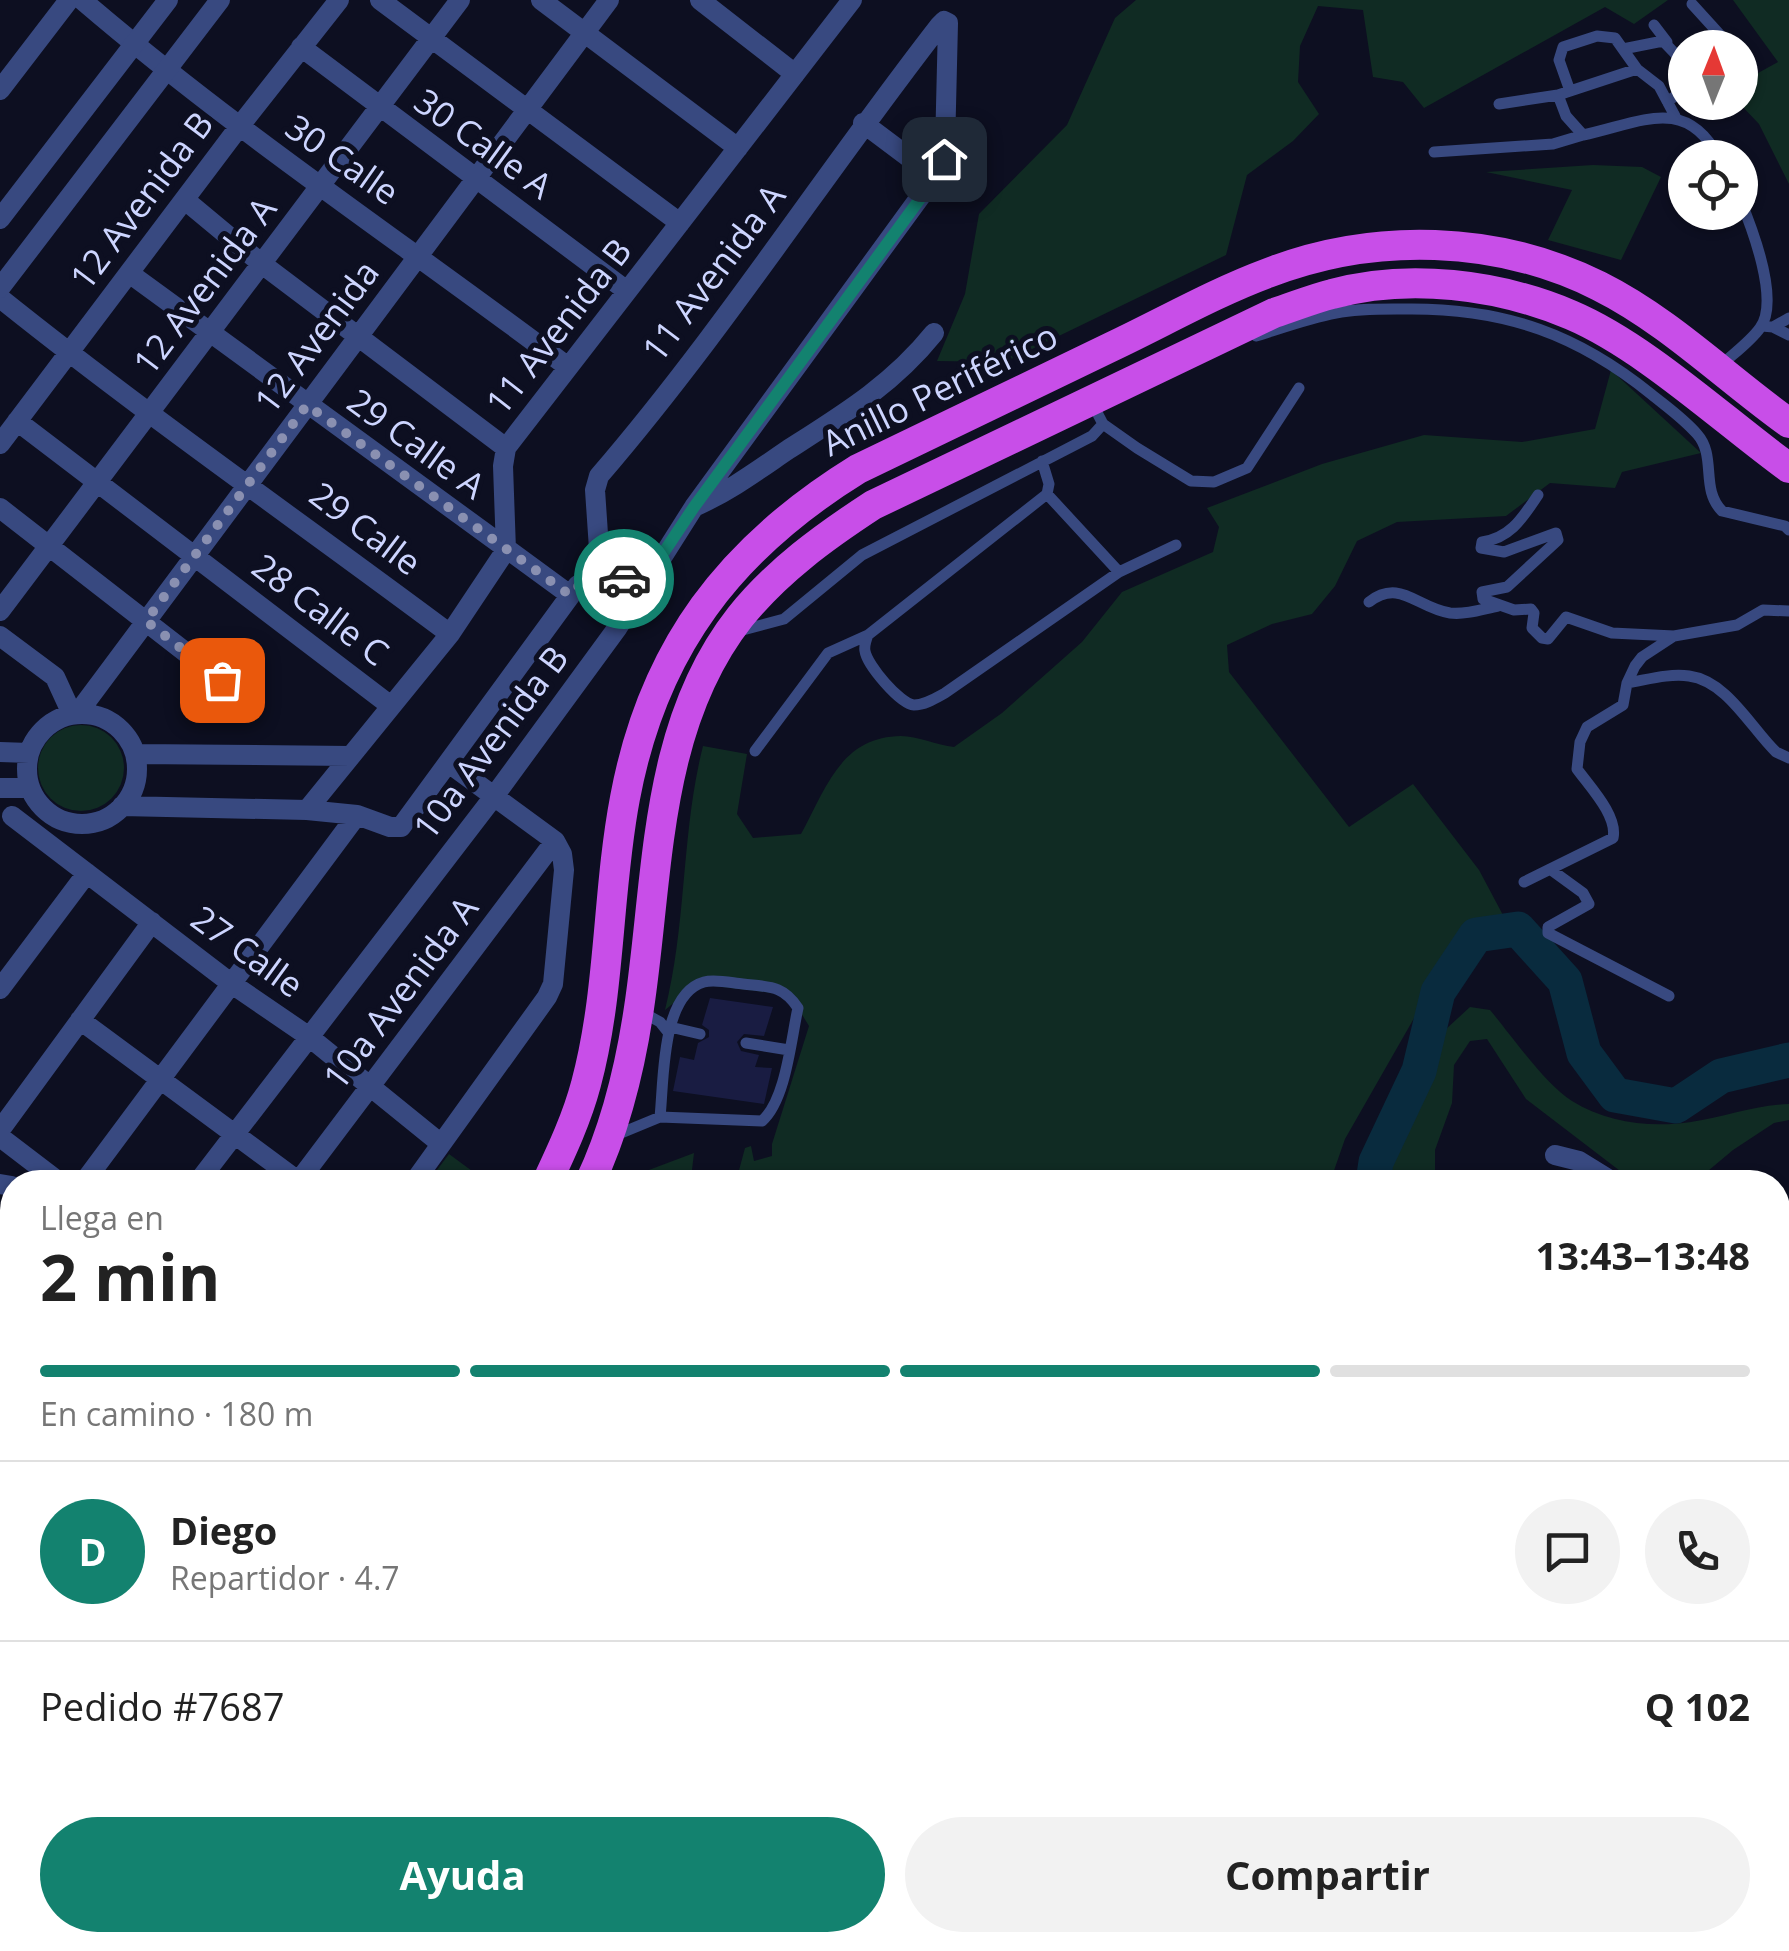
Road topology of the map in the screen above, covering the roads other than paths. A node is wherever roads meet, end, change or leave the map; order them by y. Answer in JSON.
{"nodes":[{"id":1,"x":69,"y":0,"type":"edge"},
{"id":2,"x":82,"y":0,"type":"edge"},
{"id":3,"x":168,"y":0,"type":"edge"},
{"id":4,"x":220,"y":0,"type":"edge"},
{"id":5,"x":339,"y":0,"type":"edge"},
{"id":6,"x":380,"y":0,"type":"edge"},
{"id":7,"x":460,"y":0,"type":"edge"},
{"id":8,"x":541,"y":0,"type":"edge"},
{"id":9,"x":610,"y":0,"type":"edge"},
{"id":10,"x":700,"y":0,"type":"edge"},
{"id":11,"x":850,"y":1,"type":"edge"},
{"id":12,"x":1692,"y":4,"type":"dead end"},
{"id":13,"x":940,"y":25,"type":"joint"},
{"id":14,"x":1654,"y":25,"type":"dead end"},
{"id":15,"x":1716,"y":30,"type":"edge"},
{"id":16,"x":585,"y":33,"type":"junction"},
{"id":17,"x":431,"y":37,"type":"junction"},
{"id":18,"x":1667,"y":42,"type":"joint"},
{"id":19,"x":133,"y":44,"type":"junction"},
{"id":20,"x":301,"y":48,"type":"junction"},
{"id":21,"x":1623,"y":50,"type":"junction"},
{"id":22,"x":167,"y":70,"type":"junction"},
{"id":23,"x":1637,"y":70,"type":"junction"},
{"id":24,"x":795,"y":74,"type":"junction"},
{"id":25,"x":0,"y":90,"type":"edge"},
{"id":26,"x":1564,"y":93,"type":"junction"},
{"id":27,"x":1666,"y":100,"type":"joint"},
{"id":28,"x":1499,"y":104,"type":"dead end"},
{"id":29,"x":1668,"y":104,"type":"edge"},
{"id":30,"x":380,"y":108,"type":"junction"},
{"id":31,"x":529,"y":108,"type":"junction"},
{"id":32,"x":1668,"y":117,"type":"edge"},
{"id":33,"x":1684,"y":120,"type":"edge"},
{"id":34,"x":863,"y":124,"type":"junction"},
{"id":35,"x":239,"y":127,"type":"junction"},
{"id":36,"x":1583,"y":135,"type":"junction"},
{"id":37,"x":1709,"y":140,"type":"edge"},
{"id":38,"x":738,"y":148,"type":"junction"},
{"id":39,"x":1434,"y":152,"type":"dead end"},
{"id":40,"x":936,"y":177,"type":"junction"},
{"id":41,"x":476,"y":178,"type":"junction"},
{"id":42,"x":321,"y":187,"type":"junction"},
{"id":43,"x":185,"y":200,"type":"junction"},
{"id":44,"x":0,"y":219,"type":"edge"},
{"id":45,"x":680,"y":223,"type":"junction"},
{"id":46,"x":1753,"y":230,"type":"edge"},
{"id":47,"x":419,"y":254,"type":"junction"},
{"id":48,"x":262,"y":264,"type":"junction"},
{"id":49,"x":130,"y":273,"type":"junction"},
{"id":50,"x":0,"y":288,"type":"edge"},
{"id":51,"x":627,"y":292,"type":"junction"},
{"id":52,"x":0,"y":298,"type":"edge"},
{"id":53,"x":1789,"y":318,"type":"edge"},
{"id":54,"x":1768,"y":326,"type":"junction"},
{"id":55,"x":934,"y":333,"type":"dead end"},
{"id":56,"x":210,"y":334,"type":"junction"},
{"id":57,"x":1789,"y":335,"type":"edge"},
{"id":58,"x":359,"y":336,"type":"junction"},
{"id":59,"x":1226,"y":337,"type":"junction"},
{"id":60,"x":69,"y":354,"type":"junction"},
{"id":61,"x":568,"y":368,"type":"junction"},
{"id":62,"x":1717,"y":369,"type":"junction"},
{"id":63,"x":1298,"y":388,"type":"dead end"},
{"id":64,"x":307,"y":405,"type":"junction"},
{"id":65,"x":1097,"y":412,"type":"junction"},
{"id":66,"x":148,"y":413,"type":"junction"},
{"id":67,"x":17,"y":421,"type":"junction"},
{"id":68,"x":1789,"y":423,"type":"edge"},
{"id":69,"x":0,"y":444,"type":"edge"},
{"id":70,"x":506,"y":448,"type":"junction"},
{"id":71,"x":1042,"y":461,"type":"junction"},
{"id":72,"x":1789,"y":468,"type":"edge"},
{"id":73,"x":98,"y":482,"type":"junction"},
{"id":74,"x":248,"y":483,"type":"junction"},
{"id":75,"x":1047,"y":494,"type":"junction"},
{"id":76,"x":1538,"y":494,"type":"dead end"},
{"id":77,"x":694,"y":507,"type":"junction"},
{"id":78,"x":0,"y":508,"type":"edge"},
{"id":79,"x":1789,"y":530,"type":"edge"},
{"id":80,"x":1176,"y":544,"type":"dead end"},
{"id":81,"x":50,"y":546,"type":"junction"},
{"id":82,"x":506,"y":550,"type":"junction"},
{"id":83,"x":194,"y":555,"type":"junction"},
{"id":84,"x":1119,"y":572,"type":"junction"},
{"id":85,"x":601,"y":578,"type":"junction"},
{"id":86,"x":646,"y":579,"type":"junction"},
{"id":87,"x":570,"y":595,"type":"junction"},
{"id":88,"x":1369,"y":602,"type":"dead end"},
{"id":89,"x":1498,"y":606,"type":"junction"},
{"id":90,"x":0,"y":611,"type":"edge"},
{"id":91,"x":1789,"y":611,"type":"edge"},
{"id":92,"x":146,"y":621,"type":"junction"},
{"id":93,"x":730,"y":633,"type":"junction"},
{"id":94,"x":450,"y":634,"type":"junction"},
{"id":95,"x":868,"y":635,"type":"junction"},
{"id":96,"x":0,"y":636,"type":"edge"},
{"id":97,"x":1674,"y":636,"type":"junction"},
{"id":98,"x":1627,"y":683,"type":"junction"},
{"id":99,"x":247,"y":700,"type":"dead end"},
{"id":100,"x":391,"y":706,"type":"junction"},
{"id":101,"x":75,"y":714,"type":"junction"},
{"id":102,"x":755,"y":751,"type":"dead end"},
{"id":103,"x":0,"y":752,"type":"edge"},
{"id":104,"x":29,"y":753,"type":"junction"},
{"id":105,"x":136,"y":754,"type":"junction"},
{"id":106,"x":352,"y":756,"type":"junction"},
{"id":107,"x":1789,"y":758,"type":"edge"},
{"id":108,"x":450,"y":764,"type":"junction"},
{"id":109,"x":0,"y":788,"type":"edge"},
{"id":110,"x":31,"y":790,"type":"junction"},
{"id":111,"x":494,"y":795,"type":"junction"},
{"id":112,"x":122,"y":806,"type":"junction"},
{"id":113,"x":307,"y":810,"type":"junction"},
{"id":114,"x":358,"y":814,"type":"junction"},
{"id":115,"x":6,"y":822,"type":"edge"},
{"id":116,"x":71,"y":822,"type":"junction"},
{"id":117,"x":555,"y":841,"type":"junction"},
{"id":118,"x":61,"y":852,"type":"junction"},
{"id":119,"x":1550,"y":869,"type":"junction"},
{"id":120,"x":87,"y":873,"type":"junction"},
{"id":121,"x":1524,"y":882,"type":"dead end"},
{"id":122,"x":152,"y":922,"type":"junction"},
{"id":123,"x":232,"y":984,"type":"junction"},
{"id":124,"x":0,"y":989,"type":"edge"},
{"id":125,"x":1669,"y":996,"type":"dead end"},
{"id":126,"x":639,"y":1010,"type":"junction"},
{"id":127,"x":80,"y":1020,"type":"junction"},
{"id":128,"x":669,"y":1030,"type":"junction"},
{"id":129,"x":700,"y":1034,"type":"dead end"},
{"id":130,"x":308,"y":1036,"type":"junction"},
{"id":131,"x":746,"y":1043,"type":"dead end"},
{"id":132,"x":789,"y":1050,"type":"junction"},
{"id":133,"x":160,"y":1080,"type":"junction"},
{"id":134,"x":373,"y":1086,"type":"junction"},
{"id":135,"x":660,"y":1117,"type":"junction"},
{"id":136,"x":0,"y":1134,"type":"edge"},
{"id":137,"x":234,"y":1134,"type":"junction"},
{"id":138,"x":609,"y":1139,"type":"junction"},
{"id":139,"x":440,"y":1143,"type":"junction"},
{"id":140,"x":1555,"y":1155,"type":"dead end"},
{"id":141,"x":44,"y":1170,"type":"edge"},
{"id":142,"x":93,"y":1170,"type":"edge"},
{"id":143,"x":207,"y":1170,"type":"edge"},
{"id":144,"x":282,"y":1170,"type":"edge"},
{"id":145,"x":307,"y":1170,"type":"edge"},
{"id":146,"x":422,"y":1170,"type":"edge"},
{"id":147,"x":553,"y":1170,"type":"edge"},
{"id":148,"x":595,"y":1170,"type":"edge"},
{"id":149,"x":1594,"y":1170,"type":"edge"}],
"edges":[{"from":1,"to":25,"type":"street"},
{"from":2,"to":19,"type":"street","name":"30 Calle"},
{"from":3,"to":19,"type":"street"},
{"from":4,"to":22,"type":"street"},
{"from":5,"to":20,"type":"street","name":"12 Avenida B"},
{"from":6,"to":17,"type":"street"},
{"from":7,"to":17,"type":"street","name":"12 Avenida A"},
{"from":8,"to":16,"type":"street"},
{"from":9,"to":16,"type":"street","name":"12 Avenida"},
{"from":10,"to":24,"type":"street"},
{"from":11,"to":24,"type":"street","name":"11 Avenida B"},
{"from":12,"to":15,"type":"lane"},
{"from":13,"to":34,"type":"street","name":"11 Avenida A"},
{"from":13,"to":40,"type":"street","name":"10a Avenida B"},
{"from":14,"to":18,"type":"lane"},
{"from":16,"to":31,"type":"street","name":"12 Avenida"},
{"from":16,"to":38,"type":"street"},
{"from":17,"to":30,"type":"street","name":"12 Avenida A"},
{"from":17,"to":31,"type":"street"},
{"from":18,"to":21,"type":"lane"},
{"from":19,"to":22,"type":"street","name":"30 Calle"},
{"from":19,"to":44,"type":"street"},
{"from":20,"to":30,"type":"street","name":"30 Calle A"},
{"from":20,"to":35,"type":"street","name":"12 Avenida B"},
{"from":21,"to":23,"type":"lane"},
{"from":21,"to":26,"type":"lane"},
{"from":22,"to":35,"type":"street","name":"30 Calle"},
{"from":22,"to":50,"type":"street"},
{"from":23,"to":26,"type":"lane"},
{"from":23,"to":27,"type":"lane"},
{"from":24,"to":38,"type":"street","name":"11 Avenida B"},
{"from":26,"to":28,"type":"lane"},
{"from":26,"to":36,"type":"lane"},
{"from":27,"to":29,"type":"lane"},
{"from":30,"to":41,"type":"street","name":"30 Calle A"},
{"from":30,"to":42,"type":"street","name":"12 Avenida A"},
{"from":31,"to":41,"type":"street","name":"12 Avenida"},
{"from":31,"to":45,"type":"street"},
{"from":32,"to":36,"type":"lane"},
{"from":33,"to":37,"type":"lane"},
{"from":34,"to":40,"type":"street"},
{"from":34,"to":85,"type":"street","name":"11 Avenida A"},
{"from":35,"to":42,"type":"street","name":"30 Calle"},
{"from":35,"to":43,"type":"street","name":"12 Avenida B"},
{"from":36,"to":39,"type":"lane"},
{"from":38,"to":45,"type":"street","name":"11 Avenida B"},
{"from":40,"to":77,"type":"street","name":"10a Avenida B"},
{"from":41,"to":47,"type":"street","name":"12 Avenida"},
{"from":41,"to":51,"type":"street","name":"30 Calle A"},
{"from":42,"to":47,"type":"street","name":"30 Calle"},
{"from":42,"to":48,"type":"street","name":"12 Avenida A"},
{"from":43,"to":48,"type":"street"},
{"from":43,"to":49,"type":"street","name":"12 Avenida B"},
{"from":45,"to":51,"type":"street","name":"11 Avenida B"},
{"from":46,"to":54,"type":"lane"},
{"from":47,"to":58,"type":"street","name":"12 Avenida"},
{"from":47,"to":61,"type":"street","name":"30 Calle"},
{"from":48,"to":56,"type":"street","name":"12 Avenida A"},
{"from":48,"to":58,"type":"street"},
{"from":49,"to":56,"type":"street","name":"29 Calle A"},
{"from":49,"to":60,"type":"street","name":"12 Avenida B"},
{"from":51,"to":61,"type":"street","name":"11 Avenida B"},
{"from":52,"to":60,"type":"street","name":"29 Calle"},
{"from":53,"to":54,"type":"lane"},
{"from":54,"to":57,"type":"lane"},
{"from":54,"to":62,"type":"lane"},
{"from":55,"to":77,"type":"street"},
{"from":56,"to":64,"type":"street","name":"29 Calle A"},
{"from":56,"to":66,"type":"street","name":"12 Avenida A"},
{"from":58,"to":64,"type":"street","name":"12 Avenida"},
{"from":58,"to":70,"type":"street"},
{"from":59,"to":65,"type":"highway"},
{"from":59,"to":72,"type":"highway"},
{"from":59,"to":79,"type":"lane"},
{"from":60,"to":66,"type":"street","name":"29 Calle"},
{"from":60,"to":67,"type":"street","name":"12 Avenida B"},
{"from":61,"to":70,"type":"street","name":"11 Avenida B"},
{"from":62,"to":68,"type":"highway","name":"Anillo Periférico"},
{"from":62,"to":147,"type":"highway","name":"Anillo Periférico"},
{"from":63,"to":65,"type":"lane"},
{"from":64,"to":74,"type":"street","name":"12 Avenida"},
{"from":64,"to":82,"type":"street","name":"29 Calle A"},
{"from":65,"to":71,"type":"lane"},
{"from":65,"to":93,"type":"highway"},
{"from":66,"to":73,"type":"street","name":"12 Avenida A"},
{"from":66,"to":74,"type":"street","name":"29 Calle"},
{"from":67,"to":69,"type":"street","name":"12 Avenida B"},
{"from":67,"to":73,"type":"street","name":"28 Calle C"},
{"from":70,"to":82,"type":"street","name":"11 Avenida B"},
{"from":71,"to":75,"type":"lane"},
{"from":71,"to":93,"type":"lane"},
{"from":73,"to":81,"type":"street","name":"12 Avenida A"},
{"from":73,"to":83,"type":"street","name":"28 Calle C"},
{"from":74,"to":83,"type":"street","name":"12 Avenida"},
{"from":74,"to":94,"type":"street","name":"29 Calle"},
{"from":75,"to":84,"type":"lane"},
{"from":75,"to":95,"type":"lane"},
{"from":76,"to":89,"type":"lane"},
{"from":77,"to":86,"type":"street","name":"10a Avenida B"},
{"from":78,"to":81,"type":"street"},
{"from":80,"to":84,"type":"lane"},
{"from":81,"to":90,"type":"street","name":"12 Avenida A"},
{"from":81,"to":92,"type":"street"},
{"from":82,"to":87,"type":"street","name":"29 Calle A"},
{"from":82,"to":94,"type":"street"},
{"from":83,"to":92,"type":"street","name":"12 Avenida"},
{"from":83,"to":100,"type":"street","name":"28 Calle C"},
{"from":84,"to":95,"type":"lane"},
{"from":85,"to":86,"type":"street"},
{"from":85,"to":87,"type":"street"},
{"from":86,"to":111,"type":"street","name":"10a Avenida B"},
{"from":87,"to":108,"type":"street"},
{"from":88,"to":89,"type":"lane"},
{"from":89,"to":97,"type":"lane"},
{"from":91,"to":97,"type":"lane"},
{"from":92,"to":99,"type":"street"},
{"from":92,"to":101,"type":"street","name":"12 Avenida"},
{"from":93,"to":126,"type":"highway"},
{"from":94,"to":100,"type":"street"},
{"from":95,"to":102,"type":"lane"},
{"from":96,"to":101,"type":"street"},
{"from":97,"to":98,"type":"lane"},
{"from":98,"to":107,"type":"lane"},
{"from":98,"to":119,"type":"lane"},
{"from":100,"to":106,"type":"street"},
{"from":101,"to":104,"type":"street"},
{"from":101,"to":105,"type":"street"},
{"from":103,"to":104,"type":"street"},
{"from":104,"to":110,"type":"street"},
{"from":105,"to":106,"type":"street"},
{"from":105,"to":112,"type":"street"},
{"from":106,"to":113,"type":"street"},
{"from":108,"to":111,"type":"street"},
{"from":108,"to":114,"type":"street"},
{"from":109,"to":110,"type":"street"},
{"from":110,"to":115,"type":"street"},
{"from":110,"to":116,"type":"street"},
{"from":111,"to":117,"type":"street"},
{"from":111,"to":130,"type":"street","name":"10a Avenida B"},
{"from":112,"to":113,"type":"street"},
{"from":112,"to":116,"type":"street"},
{"from":113,"to":114,"type":"street"},
{"from":114,"to":123,"type":"street"},
{"from":115,"to":118,"type":"street","name":"27 Calle"},
{"from":116,"to":118,"type":"street"},
{"from":117,"to":134,"type":"street","name":"10a Avenida A"},
{"from":117,"to":139,"type":"street"},
{"from":118,"to":120,"type":"street","name":"27 Calle"},
{"from":119,"to":121,"type":"lane"},
{"from":119,"to":125,"type":"lane"},
{"from":120,"to":122,"type":"street","name":"27 Calle"},
{"from":120,"to":124,"type":"street"},
{"from":122,"to":123,"type":"street","name":"27 Calle"},
{"from":122,"to":127,"type":"street"},
{"from":123,"to":130,"type":"street","name":"27 Calle"},
{"from":123,"to":133,"type":"street"},
{"from":126,"to":128,"type":"lane"},
{"from":126,"to":138,"type":"highway"},
{"from":127,"to":133,"type":"street"},
{"from":127,"to":136,"type":"street"},
{"from":128,"to":129,"type":"lane"},
{"from":128,"to":132,"type":"lane"},
{"from":128,"to":135,"type":"lane"},
{"from":130,"to":134,"type":"street","name":"27 Calle"},
{"from":130,"to":137,"type":"street","name":"10a Avenida B"},
{"from":131,"to":132,"type":"lane"},
{"from":132,"to":135,"type":"lane"},
{"from":133,"to":137,"type":"street"},
{"from":133,"to":142,"type":"street"},
{"from":134,"to":139,"type":"street","name":"27 Calle"},
{"from":134,"to":145,"type":"street","name":"10a Avenida A"},
{"from":135,"to":138,"type":"lane"},
{"from":136,"to":141,"type":"street"},
{"from":137,"to":143,"type":"street","name":"10a Avenida B"},
{"from":137,"to":144,"type":"street"},
{"from":138,"to":148,"type":"highway"},
{"from":139,"to":146,"type":"street"},
{"from":140,"to":149,"type":"street"}]}
